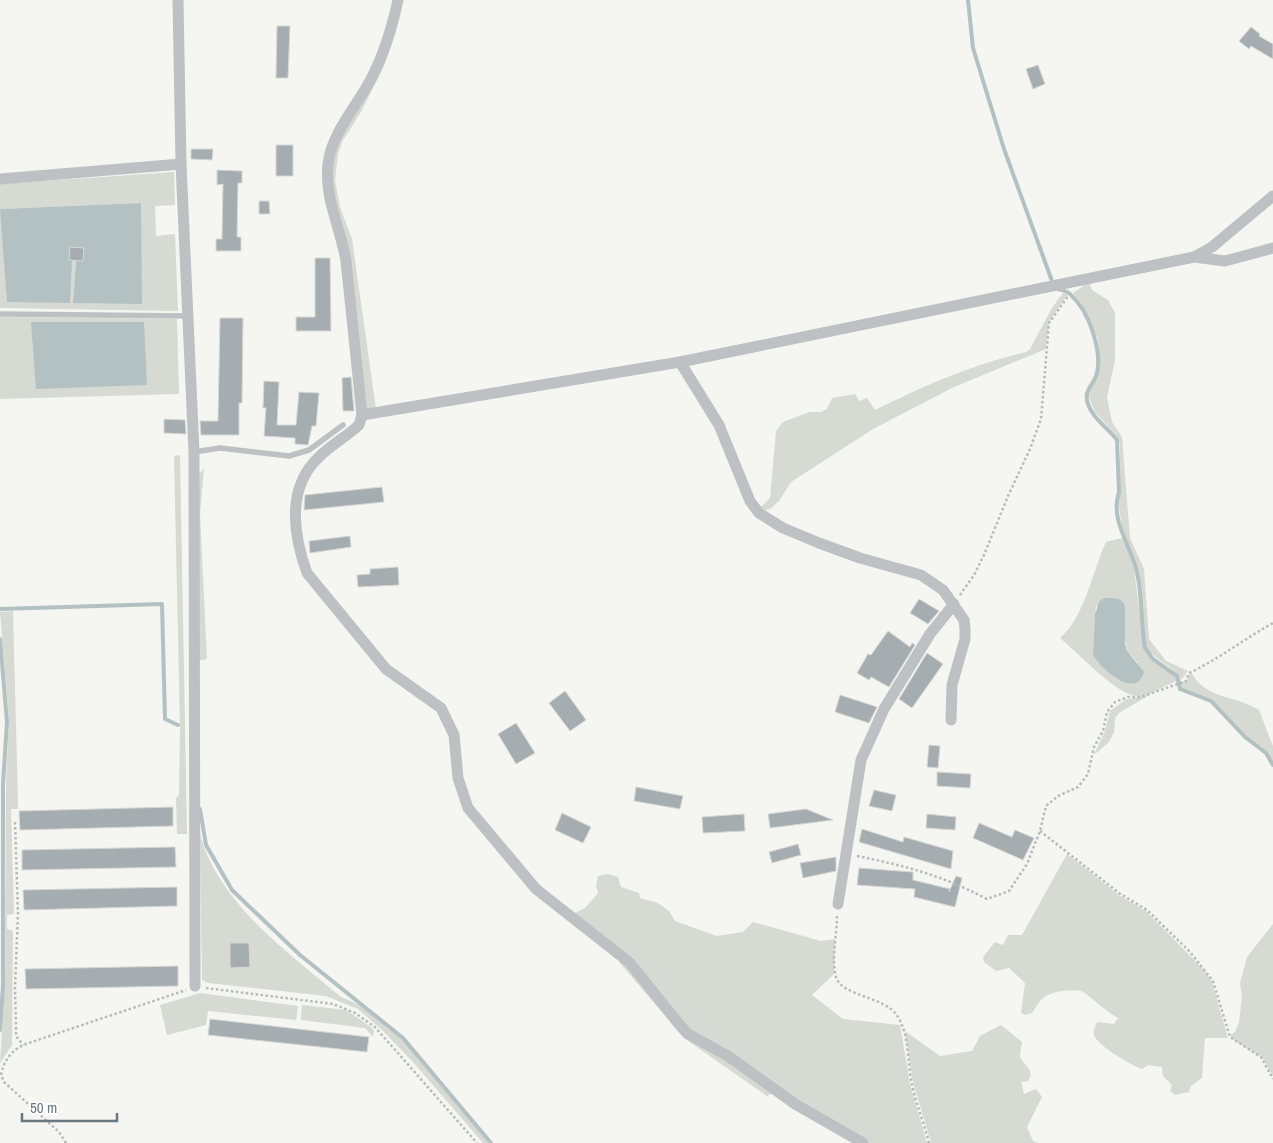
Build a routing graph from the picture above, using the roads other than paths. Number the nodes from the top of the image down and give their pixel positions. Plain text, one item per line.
1 (178, 0) edge
2 (398, 0) edge
3 (181, 164) junction
4 (0, 179) edge
5 (1273, 196) edge
6 (1273, 248) edge
7 (1194, 257) junction
8 (0, 314) edge
9 (188, 316) junction
10 (680, 362) junction
11 (362, 415) junction
12 (343, 425) dead end
13 (194, 452) junction
14 (954, 604) junction
15 (951, 720) dead end
16 (838, 904) road end
17 (195, 986) road end
18 (863, 1143) edge

1 - 3 street
2 - 11 street
3 - 4 street
3 - 9 street
5 - 7 street
6 - 7 street
7 - 10 street
8 - 9 lane
9 - 13 street
10 - 11 street
10 - 14 street
11 - 18 street
12 - 13 lane
13 - 17 street
14 - 15 street
14 - 16 street

